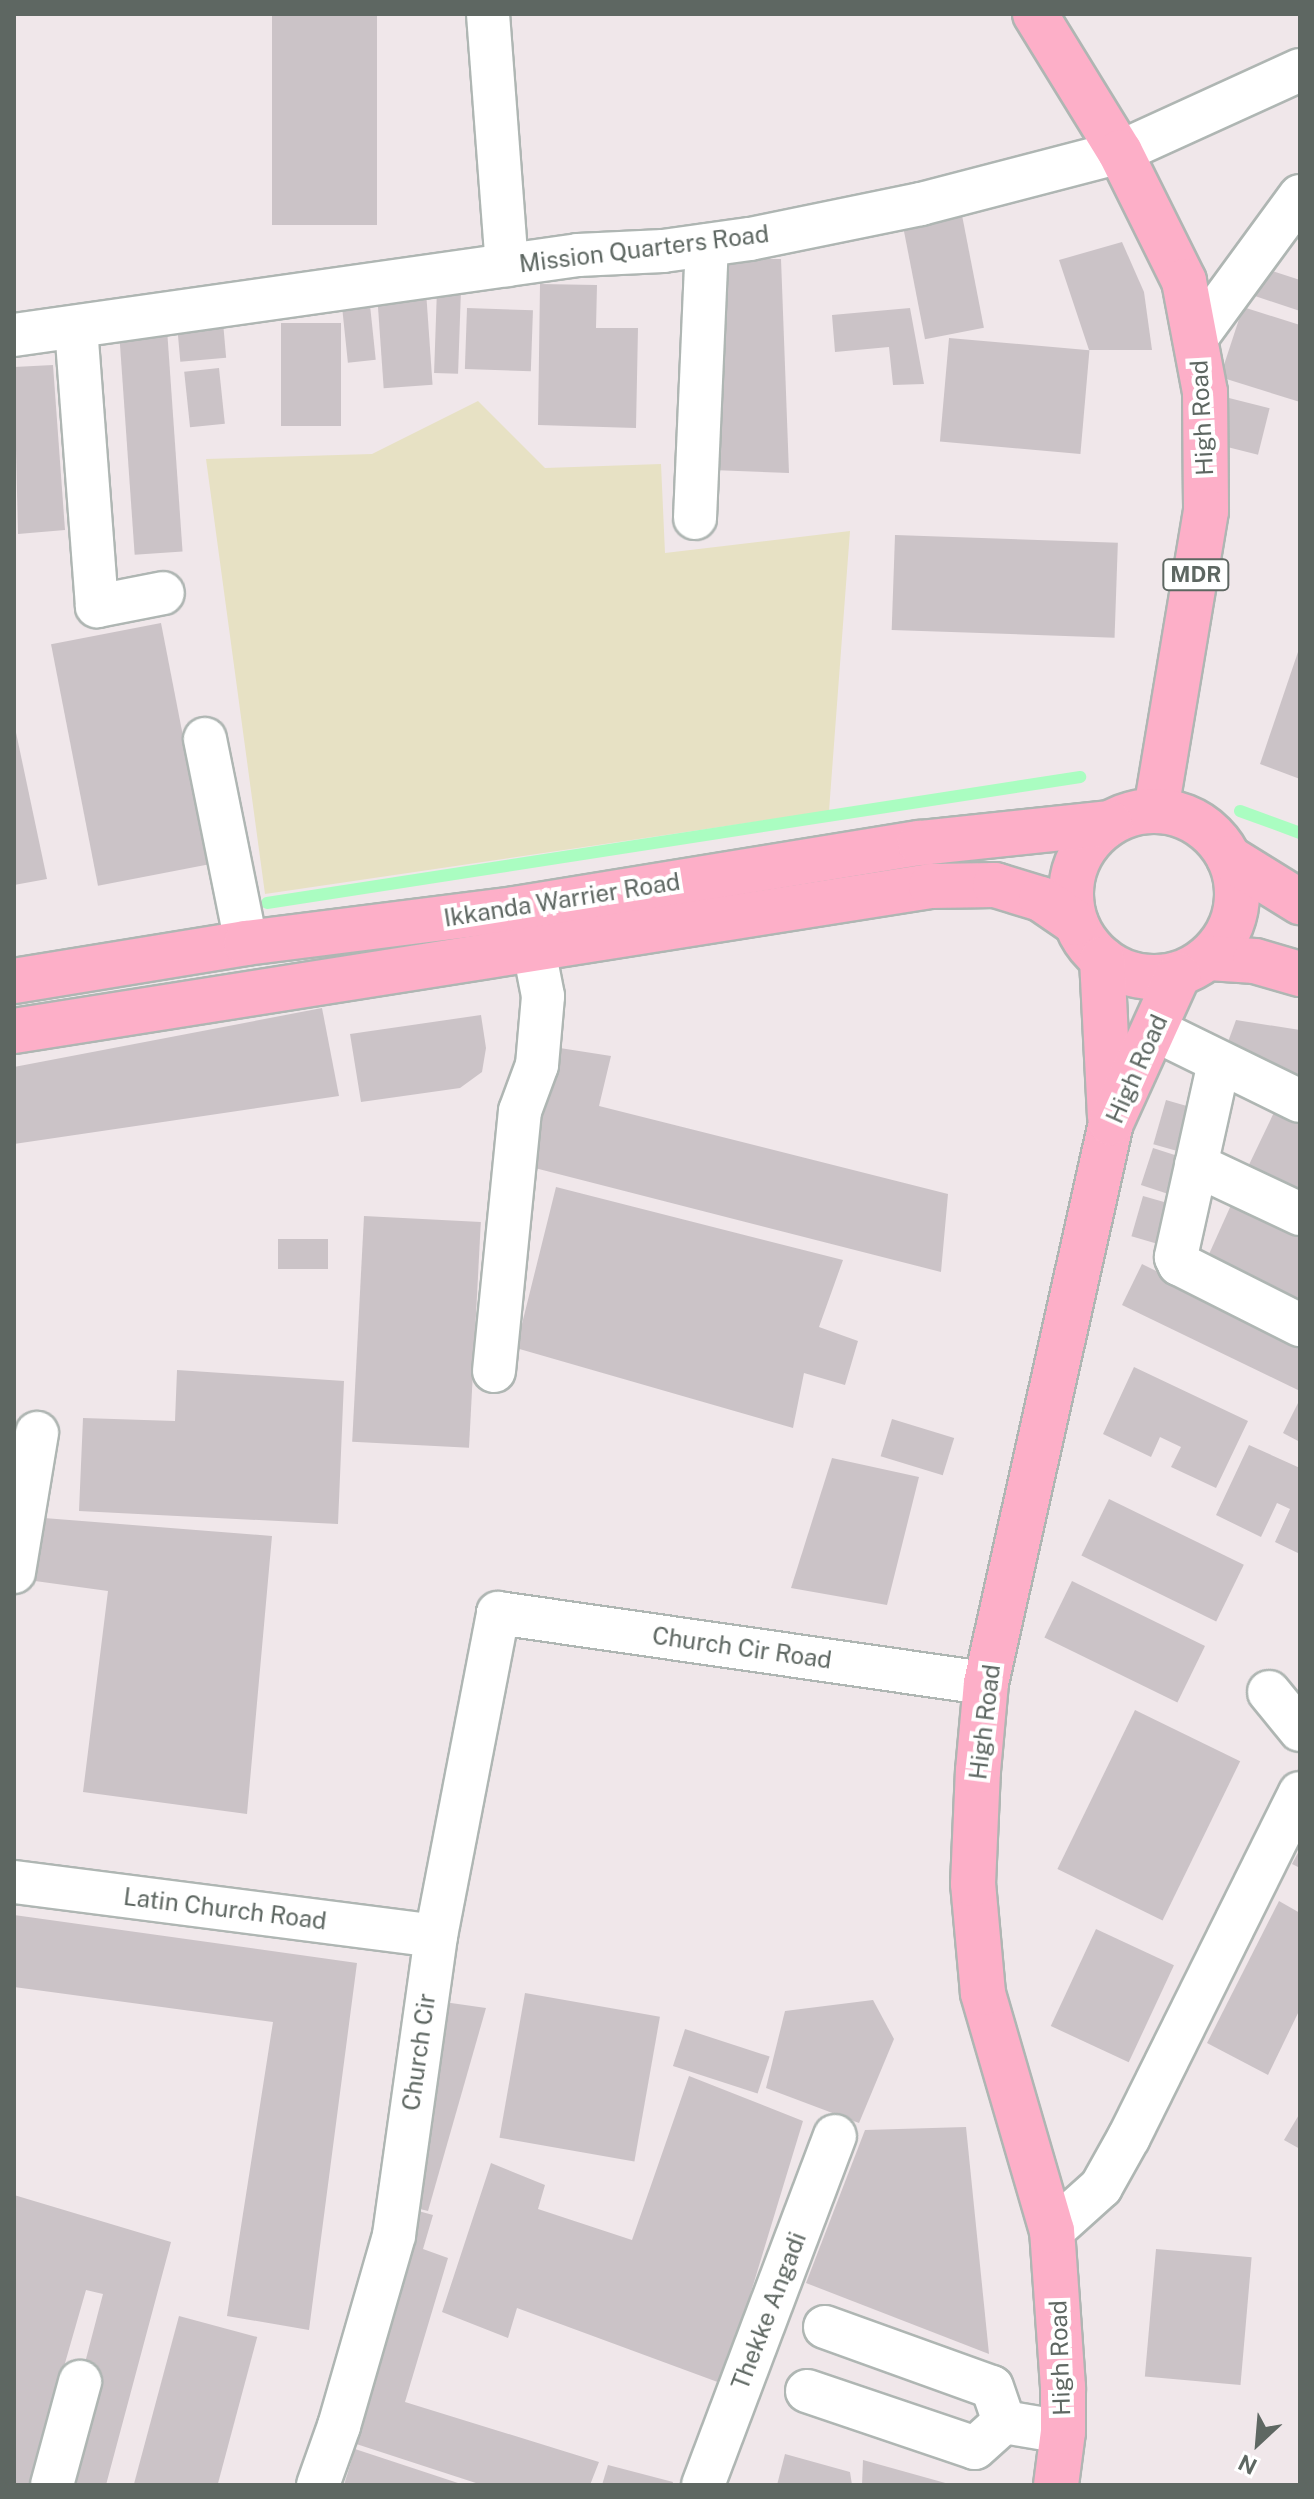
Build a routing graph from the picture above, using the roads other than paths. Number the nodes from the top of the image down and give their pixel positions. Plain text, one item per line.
1 (488, 14) edge
2 (1035, 14) edge
3 (1300, 70) edge
4 (1120, 152) junction
5 (1295, 211) edge
6 (707, 245) junction
7 (507, 265) junction
8 (76, 327) junction
9 (14, 335) edge
10 (1196, 338) junction
11 (695, 518) dead end
12 (163, 593) dead end
13 (205, 739) dead end
14 (1156, 811) junction
15 (1110, 823) junction
16 (1229, 858) junction
17 (1300, 902) edge
18 (1076, 923) junction
19 (246, 943) junction
20 (534, 950) junction
21 (1102, 959) junction
22 (1194, 966) junction
23 (1300, 974) edge
24 (14, 981) edge
25 (1155, 1030) junction
26 (14, 1031) edge
27 (1224, 1065) junction
28 (1300, 1101) edge
29 (1111, 1123) junction
30 (1196, 1165) junction
31 (1300, 1214) edge
32 (1300, 1325) edge
33 (494, 1371) dead end
34 (37, 1433) dead end
35 (14, 1572) edge
36 (498, 1613) joint
37 (986, 1683) junction
38 (1269, 1692) dead end
39 (1300, 1730) edge
40 (1300, 1793) edge
41 (14, 1882) edge
42 (436, 1936) junction
43 (835, 2136) dead end
44 (1052, 2231) junction
45 (825, 2327) dead end
46 (80, 2382) dead end
47 (807, 2391) dead end
48 (1004, 2422) junction
49 (1063, 2432) junction
50 (52, 2485) edge
51 (318, 2485) edge
52 (703, 2485) edge
53 (1056, 2485) edge

1 - 7 street
2 - 4 main road, High Road / MDR
3 - 4 street, Mission Quarters Road
4 - 6 street, Mission Quarters Road
4 - 10 main road, High Road / MDR
5 - 10 street
6 - 7 street, Mission Quarters Road
6 - 11 street
7 - 8 street, Mission Quarters Road
8 - 9 street, Mission Quarters Road
8 - 12 street
10 - 14 main road, High Road / MDR
13 - 19 street
14 - 15 main road
14 - 16 main road
15 - 18 main road
15 - 19 main road, Ikkanda Warrier Road
16 - 17 main road
16 - 22 main road
18 - 20 main road, Ikkanda Warrier Road
18 - 21 main road
19 - 24 main road, Ikkanda Warrier Road
20 - 26 main road, Ikkanda Warrier Road
20 - 33 street
21 - 22 main road
21 - 29 main road
22 - 23 main road
22 - 25 main road, High Road
25 - 27 street
25 - 29 main road, High Road
27 - 28 street
27 - 30 street
29 - 37 main road, High Road
30 - 31 street
30 - 32 street
34 - 35 street
36 - 37 street, Church Cir Road
36 - 42 street, Church Cir
37 - 44 main road, High Road
38 - 39 street
40 - 44 street
41 - 42 street, Latin Church Road
42 - 51 street, Church Cir
43 - 52 street, Thekke Angadi
44 - 49 main road, High Road
45 - 48 street
46 - 50 street
47 - 48 street
48 - 49 street
49 - 53 main road, High Road

